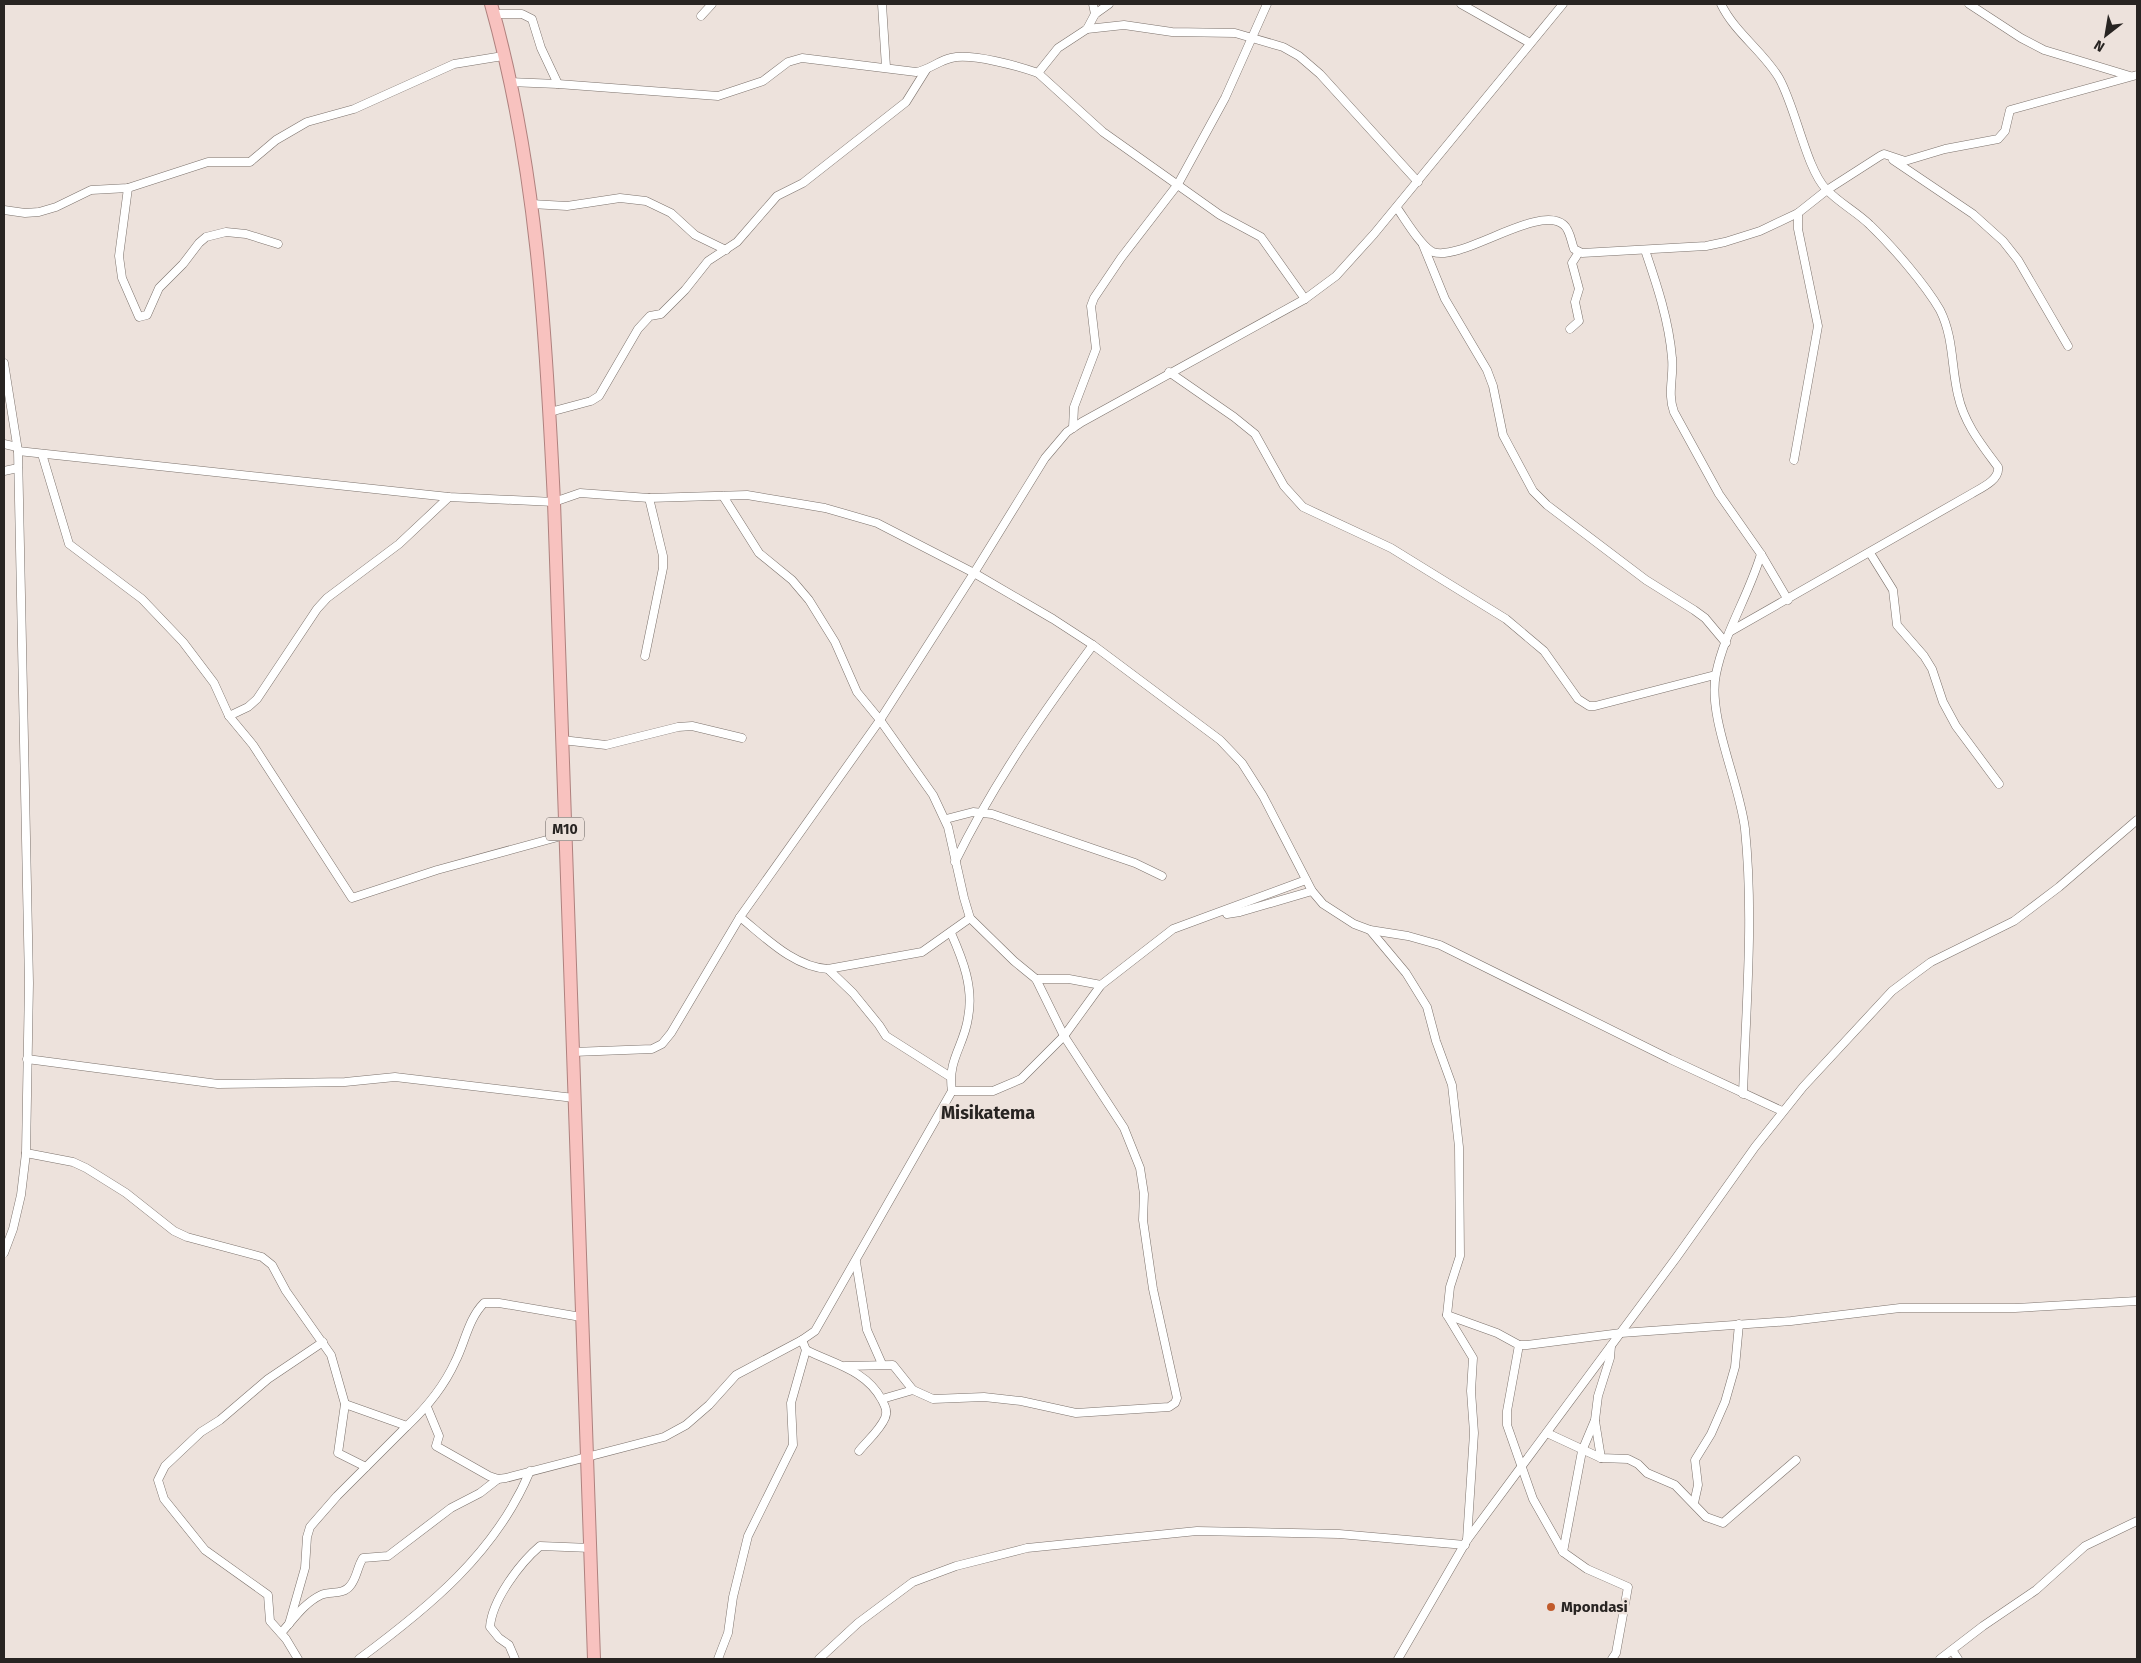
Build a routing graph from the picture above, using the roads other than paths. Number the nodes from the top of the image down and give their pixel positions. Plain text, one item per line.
1 (712, 4) edge
2 (882, 4) edge
3 (1094, 4) edge
4 (1109, 4) edge
5 (1267, 4) edge
6 (1461, 4) edge
7 (1563, 4) edge
8 (1721, 4) edge
9 (1969, 4) edge
10 (492, 9) edge
11 (1095, 14) junction
12 (701, 16) dead end
13 (1087, 29) junction
14 (1252, 37) junction
15 (1530, 43) junction
16 (504, 56) junction
17 (886, 67) junction
18 (926, 70) junction
19 (1038, 73) junction
20 (2136, 77) edge
21 (510, 82) junction
22 (558, 84) junction
23 (1884, 154) junction
24 (1418, 182) junction
25 (1178, 184) junction
26 (128, 188) junction
27 (1827, 190) junction
28 (531, 204) junction
29 (1397, 208) junction
30 (4, 210) edge
31 (1798, 213) junction
32 (278, 244) dead end
33 (1422, 244) junction
34 (726, 250) junction
35 (1645, 250) junction
36 (1579, 252) junction
37 (1305, 299) junction
38 (1570, 329) dead end
39 (2068, 346) dead end
40 (4, 363) edge
41 (1169, 372) junction
42 (550, 412) junction
43 (1072, 428) junction
44 (4, 444) edge
45 (17, 449) junction
46 (42, 454) junction
47 (1794, 460) dead end
48 (18, 468) junction
49 (4, 470) edge
50 (723, 496) junction
51 (449, 497) junction
52 (649, 498) junction
53 (554, 502) junction
54 (1870, 553) junction
55 (1761, 554) junction
56 (974, 573) junction
57 (1788, 600) junction
58 (1731, 631) junction
59 (1726, 643) junction
60 (1093, 645) junction
61 (645, 656) dead end
62 (1715, 675) junction
63 (229, 716) junction
64 (880, 720) junction
65 (742, 738) dead end
66 (562, 740) junction
67 (1998, 784) dead end
68 (981, 812) junction
69 (946, 819) junction
70 (2137, 820) edge
71 (565, 835) junction
72 (955, 862) junction
73 (1162, 876) dead end
74 (1306, 880) junction
75 (1312, 891) junction
76 (1218, 914) junction
77 (740, 917) junction
78 (970, 918) junction
79 (1370, 930) junction
80 (951, 933) junction
81 (828, 969) junction
82 (1036, 979) junction
83 (1101, 985) junction
84 (1064, 1036) junction
85 (573, 1052) junction
86 (27, 1059) junction
87 (949, 1076) junction
88 (952, 1091) junction
89 (1743, 1094) junction
90 (574, 1098) junction
91 (1782, 1111) junction
92 (26, 1153) junction
93 (4, 1253) edge
94 (856, 1262) junction
95 (2137, 1300) edge
96 (1447, 1314) junction
97 (581, 1317) junction
98 (1739, 1324) junction
99 (1621, 1333) junction
100 (802, 1340) junction
101 (323, 1342) junction
102 (1519, 1345) junction
103 (1612, 1345) junction
104 (806, 1350) junction
105 (882, 1364) junction
106 (844, 1366) junction
107 (913, 1390) junction
108 (882, 1399) junction
109 (345, 1404) junction
110 (427, 1407) junction
111 (1595, 1420) junction
112 (406, 1426) junction
113 (1547, 1433) junction
114 (859, 1451) dead end
115 (1582, 1451) junction
116 (587, 1456) junction
117 (1601, 1458) junction
118 (1796, 1460) dead end
119 (1523, 1465) junction
120 (366, 1467) junction
121 (530, 1471) junction
122 (498, 1479) junction
123 (1694, 1503) junction
124 (2137, 1521) edge
125 (1466, 1543) junction
126 (591, 1548) junction
127 (1563, 1552) junction
128 (289, 1624) junction
129 (281, 1633) junction
130 (1952, 1650) junction
131 (298, 1659) edge
132 (359, 1659) edge
133 (515, 1659) edge
134 (594, 1659) edge
135 (718, 1659) edge
136 (819, 1659) edge
137 (1398, 1659) edge
138 (1612, 1659) edge
139 (1940, 1659) edge
140 (1958, 1659) edge

1 - 12 street
2 - 17 street
3 - 11 street
4 - 11 street
5 - 14 street
6 - 15 street
7 - 15 street
8 - 27 street
9 - 20 street
10 - 16 highway, M10
10 - 22 street
11 - 13 street
13 - 14 street
13 - 19 street
14 - 24 street
14 - 25 street
15 - 24 street
16 - 21 highway, M10
16 - 26 street
17 - 18 street
17 - 22 street
18 - 19 street
18 - 34 street
19 - 25 street
20 - 23 street
21 - 22 street
21 - 28 highway, M10
23 - 27 street
23 - 39 street
24 - 29 street
25 - 37 street
25 - 43 street
26 - 30 street
26 - 32 street
27 - 31 street
27 - 54 street
28 - 34 street
28 - 42 highway, M10
29 - 33 street
29 - 37 street
31 - 35 street
31 - 47 street
33 - 36 street
33 - 59 street
34 - 42 street
35 - 36 street
35 - 55 street
36 - 38 street
37 - 41 street
40 - 45 street
41 - 43 street
41 - 62 street
42 - 53 highway, M10
43 - 56 street
44 - 45 street
45 - 46 street
45 - 48 street
46 - 51 street
46 - 63 street
48 - 49 street
48 - 86 street
50 - 52 street
50 - 56 street
50 - 64 street
51 - 53 street
51 - 63 street
52 - 53 street
52 - 61 street
53 - 66 highway, M10
54 - 57 street
54 - 67 street
55 - 57 street
55 - 58 street
56 - 60 street
56 - 64 street
57 - 58 street
58 - 59 street
59 - 62 street
60 - 68 street
60 - 74 street
62 - 89 street
63 - 71 street
64 - 69 street
64 - 77 street
65 - 66 street
66 - 71 highway, M10
68 - 69 street
68 - 72 street
68 - 73 street
69 - 72 street
70 - 91 street
71 - 85 highway, M10
72 - 78 street
74 - 75 street
74 - 76 street
75 - 76 street
75 - 79 street
76 - 83 street
77 - 81 street
77 - 85 street
78 - 80 street
78 - 82 street
79 - 89 street
79 - 96 street
80 - 81 street
80 - 87 street
81 - 87 street
82 - 83 street
82 - 84 street
83 - 84 street
84 - 88 street
84 - 107 street
85 - 90 highway, M10
86 - 90 street
86 - 92 street
87 - 88 street
88 - 94 street
89 - 91 street
90 - 97 highway, M10
91 - 99 street
92 - 93 street
92 - 101 street
94 - 100 street
94 - 105 street
95 - 98 street
96 - 102 street
96 - 125 street
97 - 110 street
97 - 116 highway, M10
98 - 99 street
98 - 123 street
99 - 102 street
99 - 103 street
100 - 104 street
100 - 116 street
101 - 109 street
101 - 129 street
102 - 119 street
103 - 111 street
103 - 113 street
104 - 106 street
104 - 135 street
105 - 106 street
105 - 107 street
106 - 108 street
107 - 108 street
108 - 114 street
109 - 112 street
109 - 120 street
110 - 112 street
110 - 122 street
111 - 115 street
111 - 117 street
112 - 120 street
113 - 115 street
113 - 119 street
115 - 117 street
115 - 127 street
116 - 121 street
116 - 126 highway, M10
117 - 123 street
118 - 123 street
119 - 125 street
119 - 127 street
120 - 128 street
121 - 122 street
121 - 132 street
122 - 128 street
124 - 130 street
125 - 136 street
125 - 137 street
126 - 133 street
126 - 134 highway, M10
127 - 138 street
128 - 129 street
129 - 131 street
130 - 139 street
130 - 140 street

